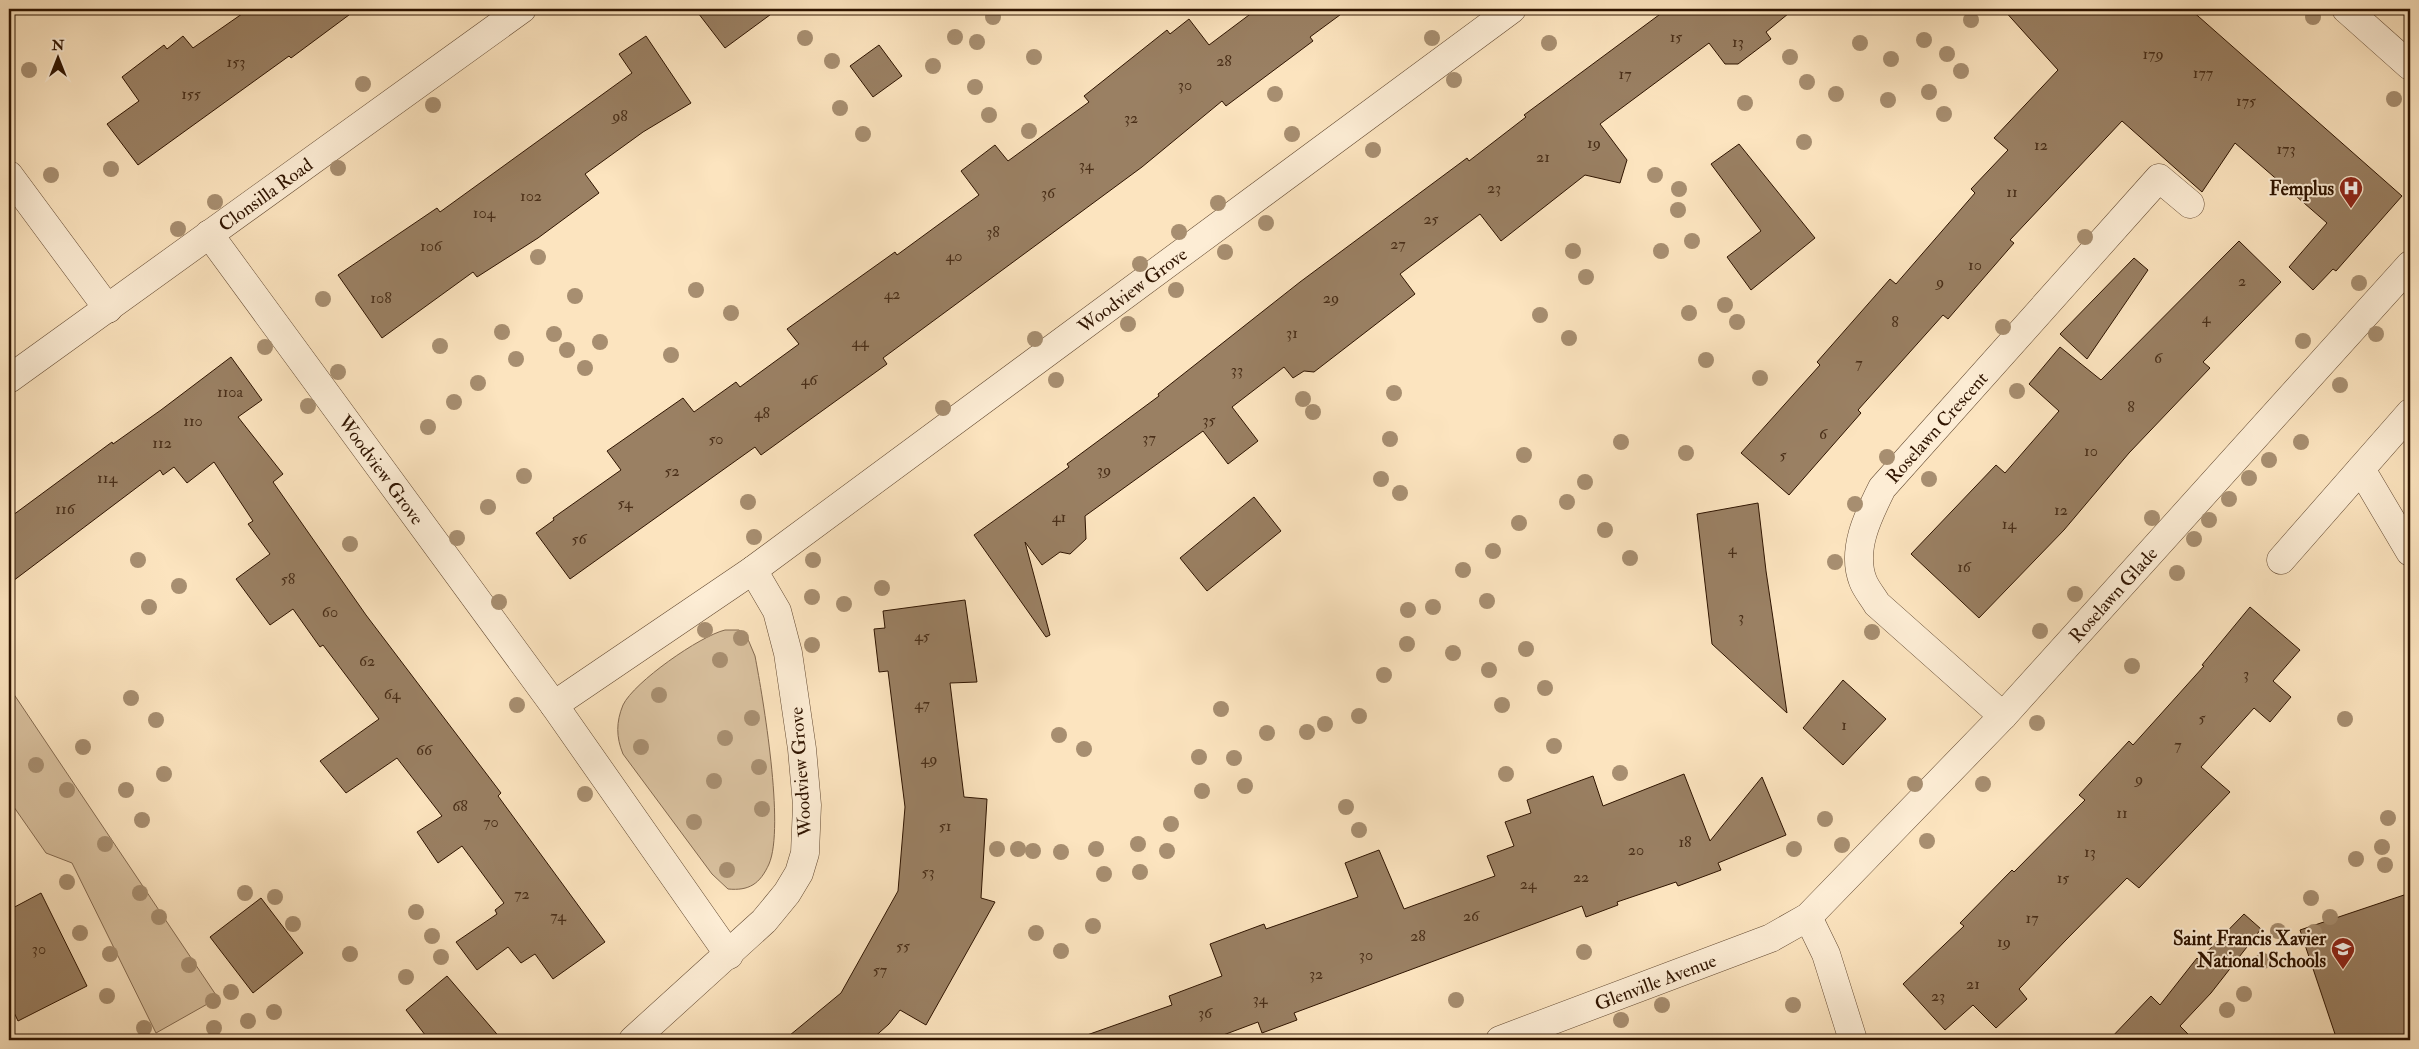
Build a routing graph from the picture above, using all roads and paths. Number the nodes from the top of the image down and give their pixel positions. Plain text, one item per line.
1 (522, 9) edge
2 (1512, 9) edge
3 (2346, 9) edge
4 (2410, 66) edge
5 (9, 175) edge
6 (2190, 204) dead end
7 (209, 234) junction
8 (2410, 266) edge
9 (108, 309) junction
10 (9, 379) edge
11 (2410, 413) edge
12 (2361, 469) junction
13 (2410, 552) edge
14 (2281, 560) dead end
15 (753, 570) junction
16 (554, 705) junction
17 (2003, 716) junction
18 (1808, 916) junction
19 (729, 955) junction
20 (1545, 1033) edge
21 (632, 1040) edge
22 (1500, 1040) edge
23 (1853, 1040) edge

1 - 7 street, Clonsilla Road
2 - 15 street, Woodview Grove
3 - 4 street
5 - 9 street
6 - 17 street, Roselawn Crescent
7 - 9 street, Clonsilla Road
7 - 16 street, Woodview Grove
8 - 17 street, Roselawn Glade
9 - 10 street, Clonsilla Road
11 - 12 street
12 - 13 street
12 - 14 street
15 - 16 street, Woodview Grove
15 - 19 street, Woodview Grove
16 - 19 street, Woodview Grove
17 - 18 street, Roselawn Glade
18 - 20 street, Glenville Avenue
18 - 23 street
19 - 21 street, Woodview Grove
20 - 22 street, Glenville Avenue

